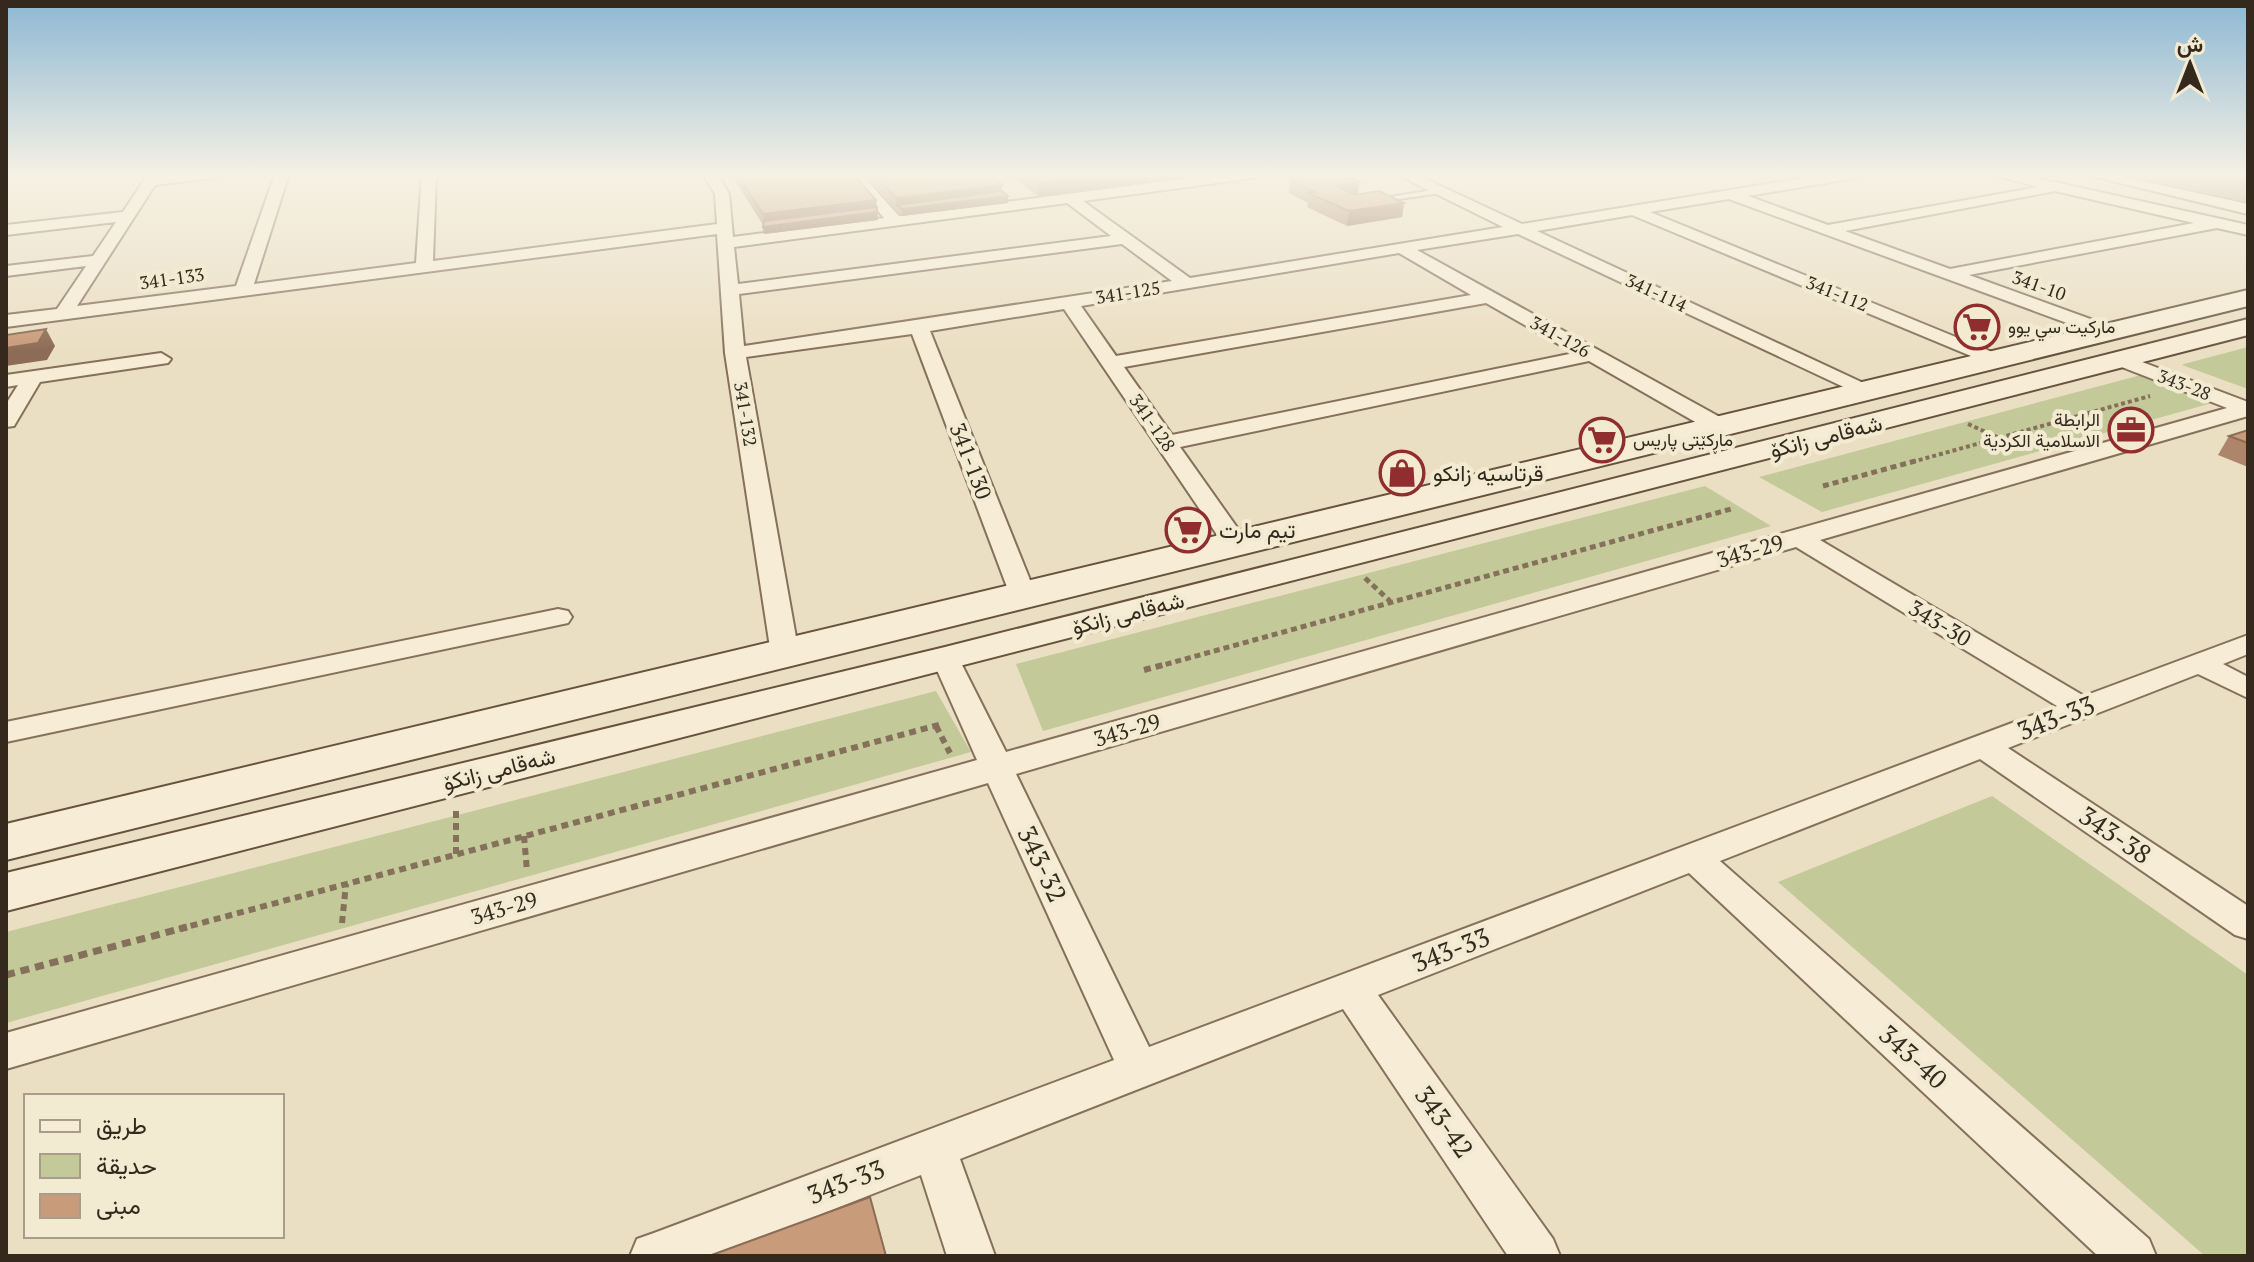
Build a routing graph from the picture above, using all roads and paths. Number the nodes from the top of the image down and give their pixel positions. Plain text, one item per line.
1 (116, 233) edge
2 (262, 233) edge
3 (426, 233) edge
4 (725, 233) edge
5 (763, 233) edge
6 (1117, 233) edge
7 (1496, 233) edge
8 (1528, 233) edge
9 (1687, 233) edge
10 (1836, 233) edge
11 (2165, 233) edge
12 (725, 236) junction
13 (1125, 239) junction
14 (1401, 248) junction
15 (98, 260) junction
16 (424, 266) junction
17 (6, 271) edge
18 (1948, 274) junction
19 (1186, 283) junction
20 (243, 290) junction
21 (729, 290) junction
22 (1488, 297) junction
23 (2248, 298) edge
24 (1069, 302) junction
25 (63, 314) junction
26 (6, 321) edge
27 (919, 327) junction
28 (2248, 327) edge
29 (2114, 346) junction
30 (735, 353) junction
31 (1592, 355) junction
32 (161, 359) dead end
33 (1995, 360) junction
34 (1111, 363) junction
35 (33, 377) junction
36 (6, 381) edge
37 (1865, 391) junction
38 (2162, 392) dead end
39 (2248, 409) edge
40 (1957, 419) dead end
41 (6, 421) edge
42 (1719, 426) junction
43 (2008, 436) junction
44 (2000, 439) junction
45 (1166, 443) junction
46 (1616, 451) junction
47 (2041, 451) dead end
48 (1662, 478) junction
49 (1823, 486) dead end
50 (1731, 509) dead end
51 (1798, 538) junction
52 (1235, 543) junction
53 (1359, 573) dead end
54 (1023, 595) junction
55 (1390, 602) junction
56 (558, 617) dead end
57 (2248, 644) edge
58 (785, 654) junction
59 (946, 659) junction
60 (2200, 663) junction
61 (1144, 670) dead end
62 (2248, 689) edge
63 (2082, 708) junction
64 (6, 732) edge
65 (1983, 746) junction
66 (952, 757) dead end
67 (996, 767) junction
68 (456, 806) dead end
69 (524, 836) junction
70 (6, 842) edge
71 (456, 854) junction
72 (1693, 857) junction
73 (528, 876) dead end
74 (346, 884) junction
75 (6, 892) edge
76 (2248, 925) edge
77 (341, 929) dead end
78 (6, 975) edge
79 (1351, 989) junction
80 (6, 1051) edge
81 (1139, 1070) junction
82 (934, 1149) junction
83 (654, 1256) edge
84 (971, 1256) edge
85 (1536, 1256) edge
86 (2132, 1256) edge

1 - 15 street
2 - 20 street
3 - 16 street
4 - 12 street, 341-132
5 - 12 street, 341-133
6 - 13 street
7 - 14 street, 341-125
8 - 37 street, 341-114
9 - 33 street, 341-112
10 - 18 street, 341-10
11 - 18 street
12 - 16 street, 341-133
12 - 21 street, 341-132
13 - 19 street
13 - 21 street
14 - 19 street, 341-125
14 - 22 street, 341-126
15 - 17 street
15 - 25 street
16 - 20 street, 341-133
18 - 29 street, 341-10
19 - 24 street, 341-125
20 - 25 street, 341-133
21 - 30 street, 341-132
22 - 31 street, 341-126
22 - 34 street
23 - 29 main road, شەقامی زانکۆ
24 - 27 street, 341-125
24 - 34 street, 341-128
25 - 26 street, 341-133
27 - 30 street, 341-125
27 - 54 street, 341-130
28 - 29 main road, شەقامی زانکۆ
29 - 33 main road, شەقامی زانکۆ
29 - 39 street, 343-28
29 - 48 main road, شەقامی زانکۆ
30 - 58 street, 341-132
31 - 42 street, 341-126
31 - 45 street
32 - 35 street
33 - 37 main road, شەقامی زانکۆ
34 - 45 street, 341-128
35 - 36 street
35 - 41 street
37 - 42 main road, شەقامی زانکۆ
38 - 43 path
39 - 51 street, 343-29
40 - 44 path
42 - 46 main road, شەقامی زانکۆ
43 - 44 path
43 - 47 path
44 - 49 path
45 - 52 street, 341-128
46 - 48 main road
46 - 52 main road, شەقامی زانکۆ
48 - 59 main road, شەقامی زانکۆ
50 - 55 path
51 - 63 street, 343-30
51 - 67 street, 343-29
52 - 54 main road, شەقامی زانکۆ
53 - 55 path
54 - 58 main road, شەقامی زانکۆ
55 - 61 path
56 - 64 street
57 - 60 street, 343-33
58 - 70 main road, شەقامی زانکۆ
59 - 67 street, 343-32
59 - 75 main road, شەقامی زانکۆ
60 - 62 street
60 - 63 street, 343-33
63 - 65 street, 343-33
65 - 72 street, 343-33
65 - 76 street, 343-38
66 - 69 path
67 - 80 street, 343-29
67 - 81 street, 343-32
68 - 71 path
69 - 71 path
69 - 73 path
71 - 74 path
72 - 79 street, 343-33
72 - 86 street, 343-40
74 - 77 path
74 - 78 path
79 - 81 street, 343-33
79 - 85 street, 343-42
81 - 82 street, 343-33
82 - 83 street, 343-33
82 - 84 street

